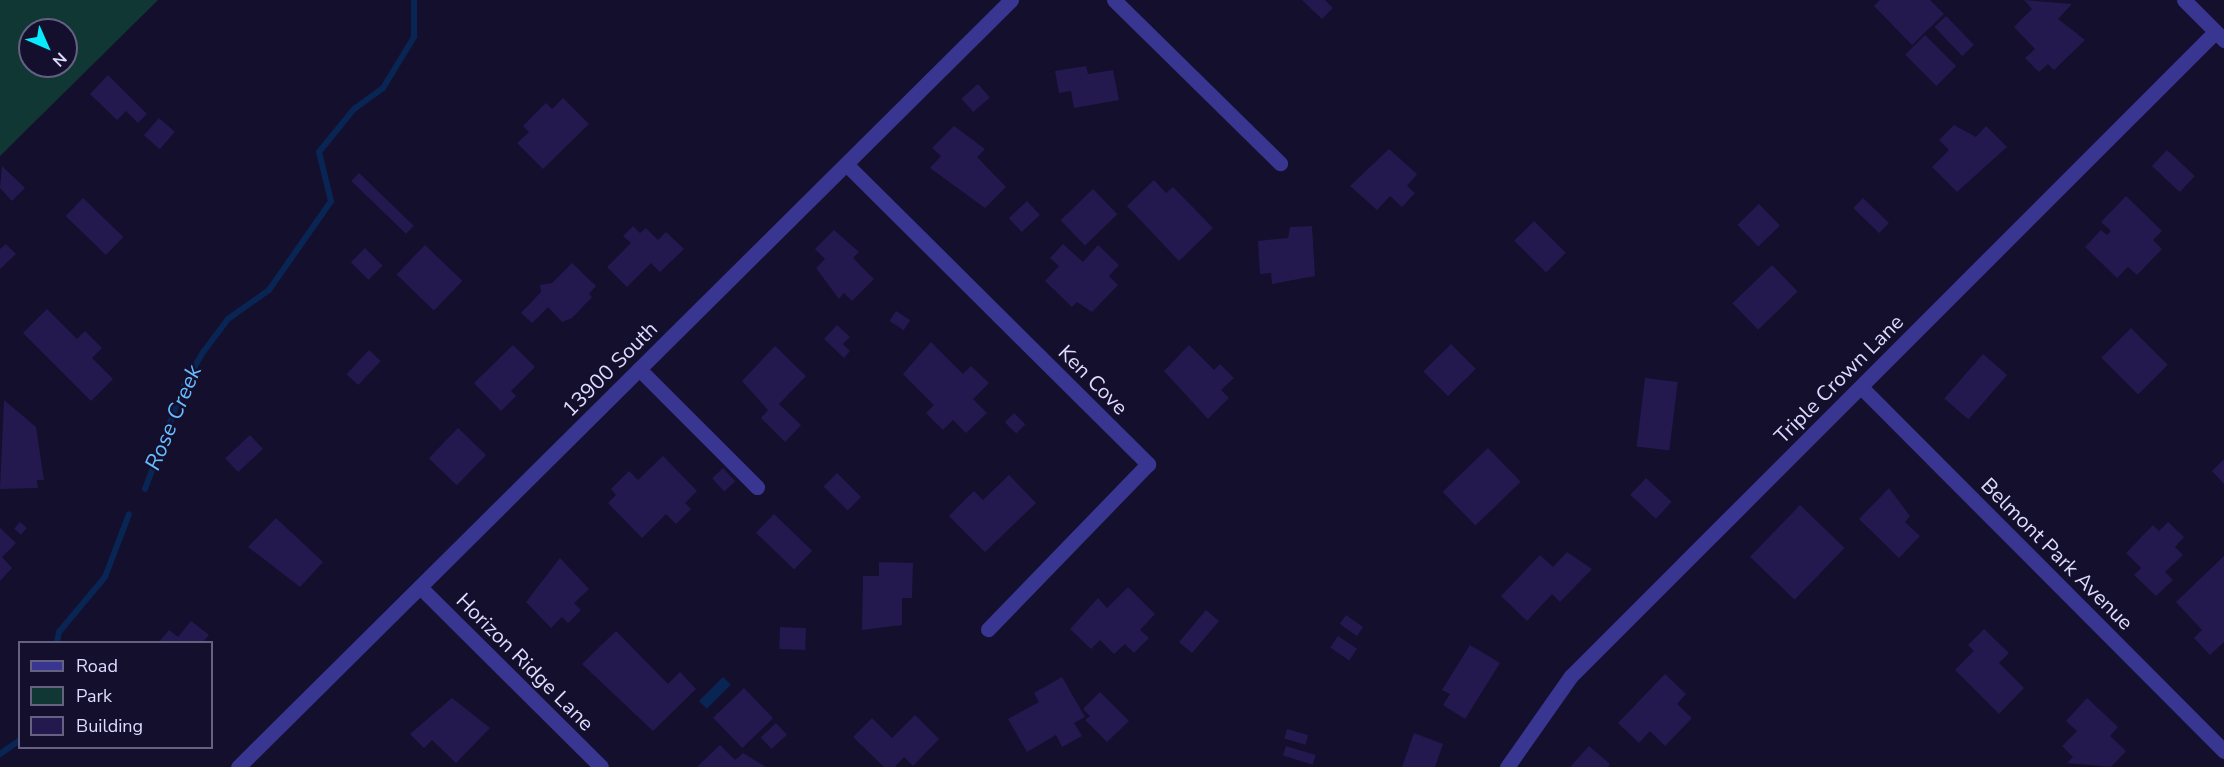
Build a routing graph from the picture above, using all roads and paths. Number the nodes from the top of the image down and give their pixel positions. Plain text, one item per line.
1 (1011, 0) edge
2 (1114, 0) edge
3 (2184, 0) edge
4 (2220, 36) edge
5 (1280, 163) dead end
6 (846, 164) junction
7 (639, 369) junction
8 (1861, 387) junction
9 (757, 487) dead end
10 (420, 587) junction
11 (988, 629) dead end
12 (2224, 751) edge
13 (238, 767) edge
14 (601, 767) edge
15 (1507, 767) edge

1 - 6 street, 13900 South
2 - 5 street
3 - 4 street
4 - 8 street, Triple Crown Lane
6 - 7 street, 13900 South
6 - 11 street, Ken Cove
7 - 9 street
7 - 10 street, 13900 South
8 - 12 street, Belmont Park Avenue
8 - 15 street, Triple Crown Lane
10 - 13 street, 13900 South
10 - 14 street, Horizon Ridge Lane

